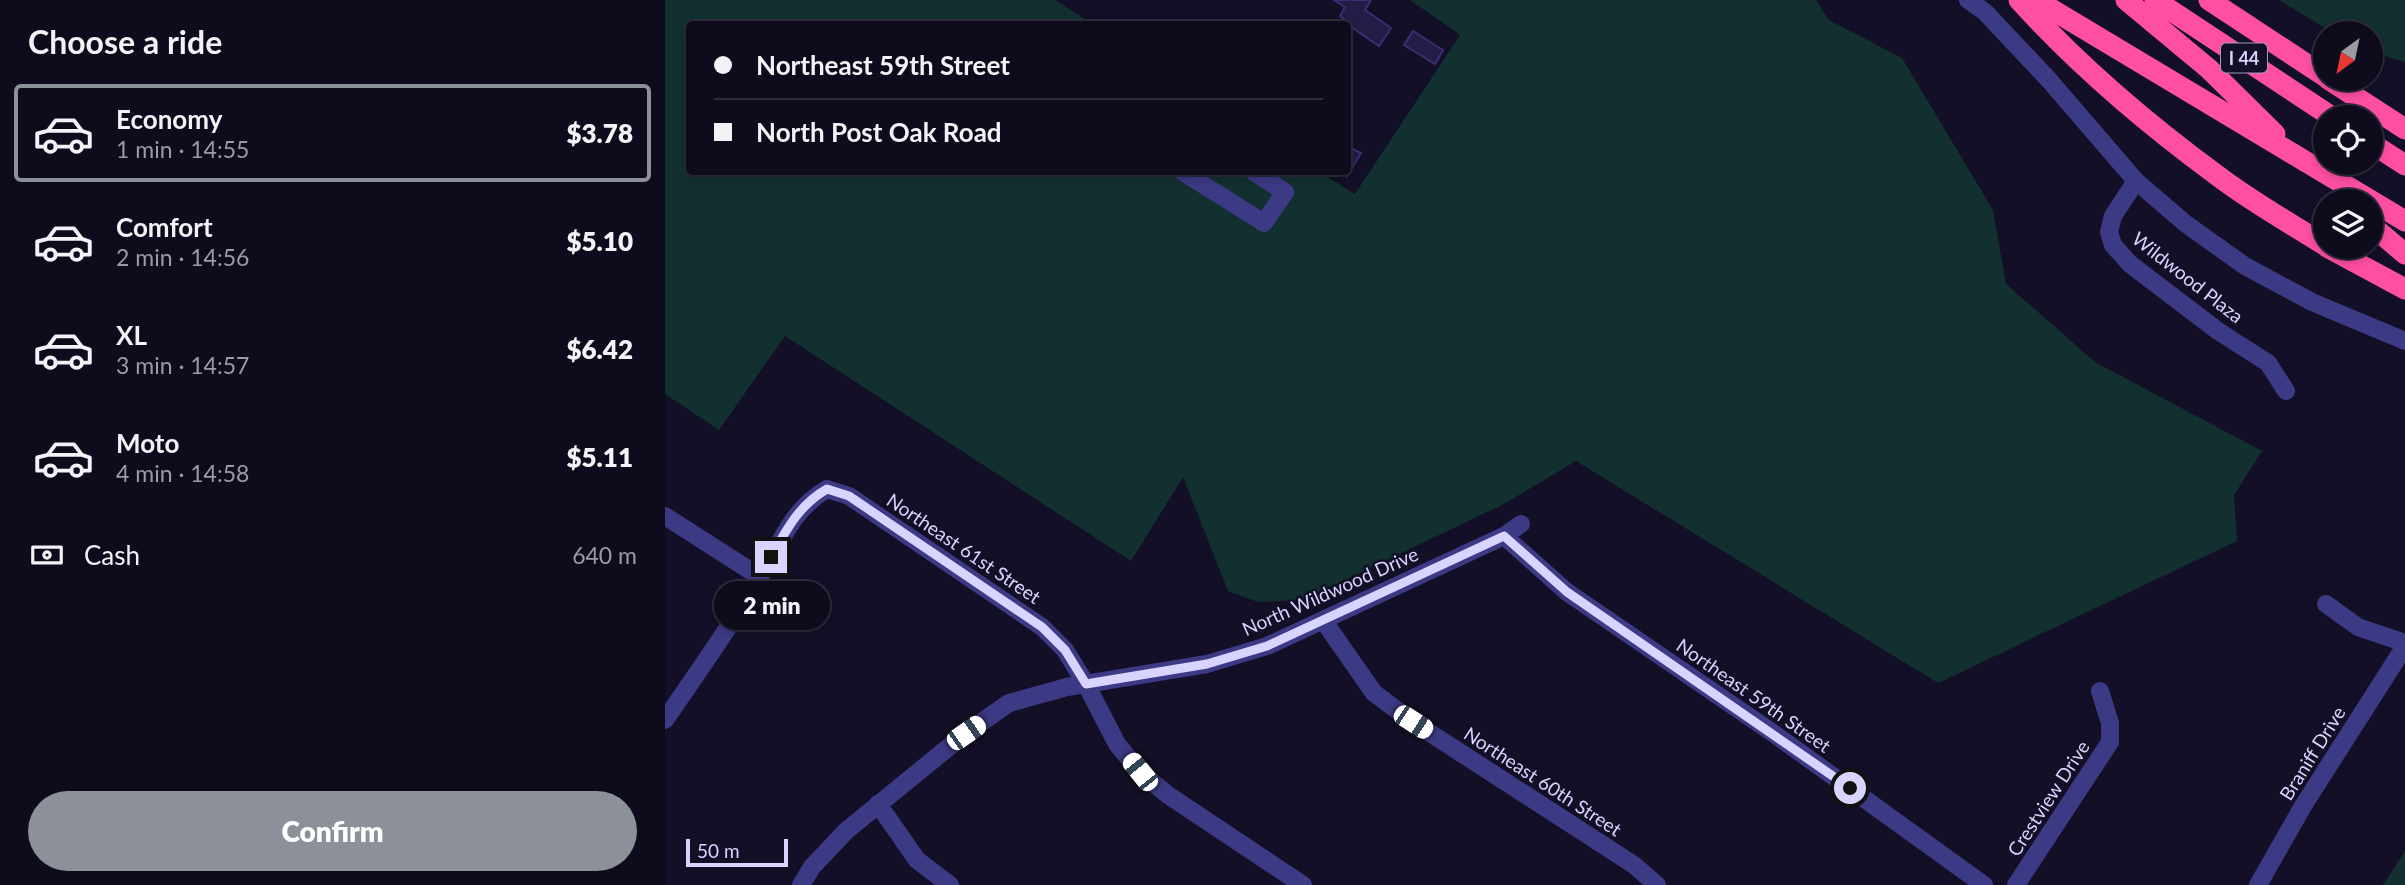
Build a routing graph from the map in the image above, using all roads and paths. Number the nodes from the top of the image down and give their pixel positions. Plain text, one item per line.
1 (1968, 0) edge
2 (2018, 0) edge
3 (2036, 0) edge
4 (2126, 0) edge
5 (2155, 0) edge
6 (2209, 0) edge
7 (2225, 0) edge
8 (2261, 35) junction
9 (2313, 69) edge
10 (2347, 91) edge
11 (2314, 105) edge
12 (2405, 129) edge
13 (2383, 151) edge
14 (2405, 165) edge
15 (1189, 175) edge
16 (1262, 175) edge
17 (2136, 181) junction
18 (2333, 189) edge
19 (2405, 221) edge
20 (2383, 235) edge
21 (2313, 238) edge
22 (2405, 254) edge
23 (2350, 259) edge
24 (2405, 289) edge
25 (2405, 341) edge
26 (2286, 391) dead end
27 (665, 516) edge
28 (1521, 524) dead end
29 (1504, 536) junction
30 (760, 577) junction
31 (2326, 604) dead end
32 (1323, 620) junction
33 (2405, 644) edge
34 (1086, 684) junction
35 (2100, 691) dead end
36 (665, 720) edge
37 (878, 804) junction
38 (801, 885) edge
39 (950, 885) edge
40 (1303, 885) edge
41 (1657, 885) edge
42 (1984, 885) edge
43 (2017, 885) edge
44 (2257, 885) edge

1 - 17 street
2 - 21 highway
3 - 19 highway
4 - 18 highway
5 - 11 highway, I 44
6 - 8 highway, I 44
7 - 8 highway
8 - 9 highway, I 44
10 - 12 highway, I 44
13 - 14 highway
15 - 16 street
17 - 25 street
17 - 26 street, Wildwood Plaza
20 - 22 highway
23 - 24 highway
27 - 30 street
28 - 29 street, North Wildwood Drive
29 - 32 street, North Wildwood Drive
29 - 42 street, Northeast 59th Street
30 - 34 street, Northeast 61st Street
30 - 36 street
31 - 33 street
32 - 34 street, North Wildwood Drive
32 - 41 street, Northeast 60th Street
33 - 44 street, Braniff Drive
34 - 37 street, North Wildwood Drive
34 - 40 street, Northeast 61st Street
35 - 43 street, Crestview Drive
37 - 38 street, North Wildwood Drive
37 - 39 street

